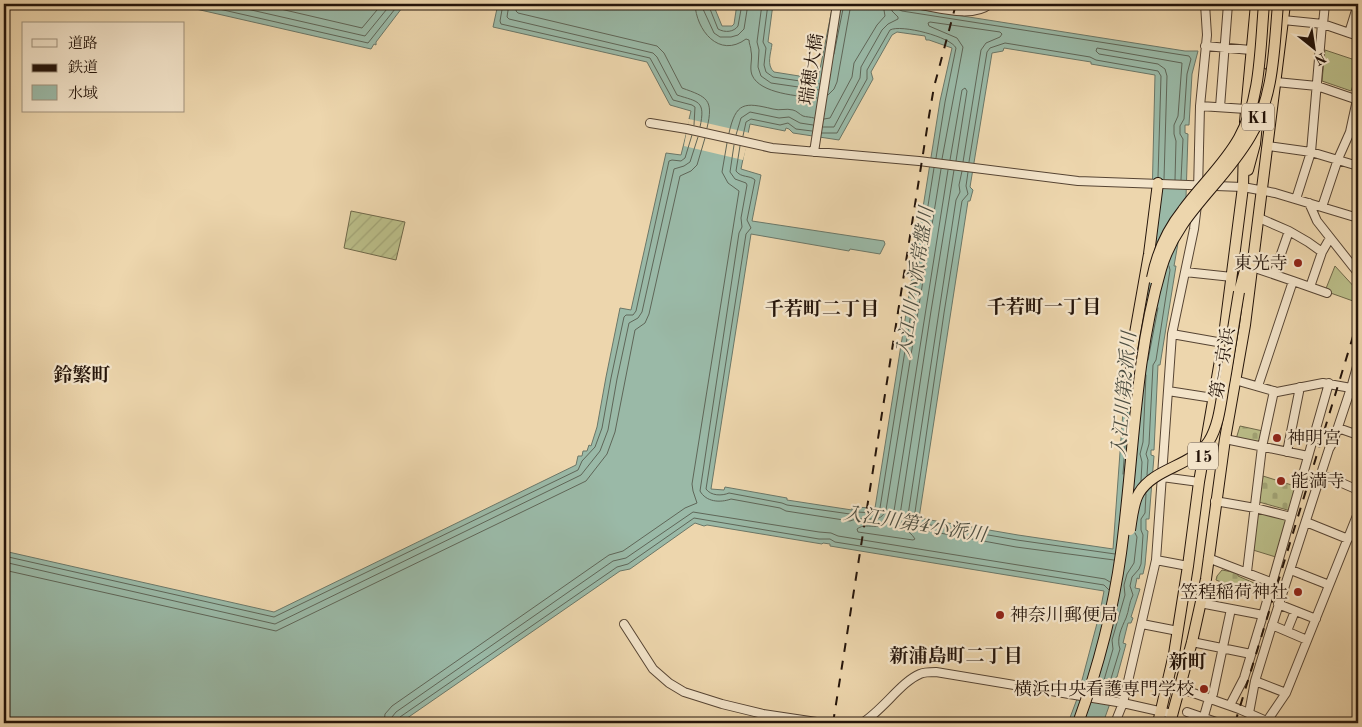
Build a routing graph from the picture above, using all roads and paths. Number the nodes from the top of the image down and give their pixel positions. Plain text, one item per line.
1 (836, 4) edge
2 (914, 4) edge
3 (990, 4) edge
4 (1205, 4) edge
5 (1228, 4) edge
6 (1256, 4) edge
7 (1264, 4) edge
8 (1269, 4) edge
9 (1274, 4) edge
10 (1278, 4) edge
11 (1285, 4) edge
12 (1324, 4) edge
13 (1358, 4) edge
14 (928, 5) edge
15 (1283, 20) junction
16 (1322, 24) junction
17 (1349, 33) junction
18 (1358, 36) edge
19 (1267, 45) junction
20 (1205, 46) junction
21 (1226, 48) junction
22 (1251, 50) junction
23 (1276, 82) junction
24 (1317, 86) junction
25 (1358, 98) edge
26 (1200, 106) junction
27 (1220, 107) junction
28 (1246, 109) junction
29 (650, 123) dead end
30 (1268, 146) junction
31 (814, 152) junction
32 (1311, 152) junction
33 (1338, 159) junction
34 (1358, 166) edge
35 (1158, 184) junction
36 (1198, 185) junction
37 (1243, 188) junction
38 (1263, 191) junction
39 (1296, 199) junction
40 (1309, 203) junction
41 (1322, 207) junction
42 (1358, 218) edge
43 (1258, 224) junction
44 (1289, 231) junction
45 (1330, 238) junction
46 (1322, 252) junction
47 (1252, 267) junction
48 (1185, 272) junction
49 (1274, 274) junction
50 (1358, 274) edge
51 (1232, 277) junction
52 (1293, 281) junction
53 (1310, 287) junction
54 (1327, 293) dead end
55 (1172, 334) junction
56 (1223, 343) junction
57 (1358, 363) edge
58 (1235, 380) junction
59 (1329, 383) junction
60 (1258, 386) junction
61 (1300, 387) junction
62 (1354, 389) edge
63 (1168, 391) junction
64 (1274, 391) junction
65 (1130, 398) junction
66 (1213, 398) junction
67 (1338, 428) junction
68 (1358, 435) edge
69 (1225, 439) junction
70 (1262, 447) junction
71 (1288, 452) junction
72 (1308, 456) junction
73 (1321, 474) junction
74 (1162, 477) junction
75 (1198, 485) junction
76 (1217, 490) junction
77 (1358, 490) edge
78 (1215, 501) junction
79 (1255, 508) junction
80 (1358, 513) edge
81 (1291, 517) junction
82 (1306, 522) junction
83 (1348, 539) junction
84 (1208, 558) junction
85 (1156, 560) junction
86 (1188, 566) junction
87 (1291, 570) junction
88 (1247, 572) junction
89 (1273, 583) junction
90 (1329, 585) junction
91 (1200, 603) junction
92 (1278, 604) junction
93 (1231, 608) junction
94 (1295, 611) junction
95 (1263, 615) junction
96 (1316, 619) junction
97 (624, 624) dead end
98 (1142, 624) junction
99 (1272, 625) junction
100 (1178, 631) junction
101 (1287, 631) junction
102 (1307, 640) junction
103 (1192, 642) junction
104 (1222, 648) junction
105 (1251, 654) junction
106 (1098, 662) junction
107 (1169, 679) junction
108 (1255, 681) junction
109 (1179, 688) junction
110 (1286, 693) junction
111 (1210, 698) junction
112 (1123, 703) junction
113 (1230, 705) junction
114 (1161, 711) junction
115 (1187, 712) dead end
116 (1249, 712) junction
117 (1171, 719) edge
118 (1203, 720) edge
119 (1269, 722) edge
120 (823, 723) edge
121 (862, 723) edge
122 (1071, 723) edge
123 (1078, 723) edge
124 (1115, 723) edge
125 (1158, 723) edge
126 (1219, 723) edge

1 - 31 street, 瑞穂大橋
2 - 14 street
3 - 14 street
4 - 20 street
5 - 21 street
6 - 22 highway, 第一京浜 / 15
7 - 65 highway, K1, bridge
8 - 19 highway, K1
9 - 19 highway, K1
10 - 106 highway, K1, bridge
11 - 15 highway, 第一京浜 / 15
12 - 16 street
13 - 17 street
15 - 16 street
15 - 23 highway, 第一京浜 / 15
16 - 17 street
16 - 24 street
17 - 18 street
19 - 23 highway, K1
19 - 37 highway, K1
20 - 21 street
20 - 26 street
21 - 22 street
21 - 27 street
22 - 28 highway, 第一京浜 / 15
23 - 24 street
23 - 30 highway, 第一京浜 / 15
24 - 25 street
24 - 32 street
25 - 33 street
26 - 27 street
26 - 36 street
27 - 28 street
28 - 37 highway, 第一京浜 / 15
29 - 31 street
30 - 32 street
30 - 38 highway, 第一京浜 / 15
31 - 35 street
32 - 33 street
32 - 39 street
33 - 34 street
33 - 41 street
35 - 36 street
35 - 65 highway
36 - 37 street
36 - 48 street
37 - 38 street
37 - 51 highway, 第一京浜 / 15
38 - 39 street
38 - 43 highway, 第一京浜 / 15
39 - 40 street
40 - 41 street
40 - 45 street
41 - 42 street
43 - 44 street
43 - 47 highway, 第一京浜 / 15
43 - 106 highway, bridge
44 - 46 street
44 - 49 street
45 - 46 street
45 - 50 street
46 - 53 street
47 - 49 street
47 - 58 highway, 第一京浜 / 15
48 - 51 street
48 - 55 street
49 - 52 street
51 - 56 highway, 第一京浜 / 15
52 - 53 street
52 - 60 street
53 - 54 street
55 - 56 street
55 - 63 street
56 - 66 highway, 第一京浜 / 15
57 - 62 street
58 - 60 street
58 - 69 highway, 第一京浜 / 15
59 - 61 street
59 - 62 street
59 - 72 street
60 - 64 street
61 - 64 street
61 - 71 street
62 - 67 street
63 - 66 street
63 - 74 street
64 - 70 street
65 - 122 highway, K1
66 - 75 highway, 第一京浜 / 15
67 - 68 street
67 - 73 street
69 - 70 street
69 - 76 highway, 第一京浜 / 15
70 - 71 street
70 - 79 street
71 - 72 street
72 - 81 street
73 - 77 street
73 - 82 street
74 - 75 street
74 - 85 street
75 - 76 highway, 15
75 - 86 highway, 第一京浜 / 15
76 - 78 highway, 第一京浜 / 15
78 - 79 street
78 - 84 highway, 第一京浜 / 15
79 - 81 street
79 - 88 street
80 - 83 street
81 - 89 street
82 - 83 street
82 - 87 street
83 - 90 street
84 - 88 street
84 - 91 highway, 第一京浜 / 15
85 - 86 street
85 - 98 street
86 - 100 highway, 第一京浜 / 15
87 - 90 street
87 - 92 street
88 - 89 street
89 - 95 street
90 - 96 street
91 - 93 street
91 - 103 highway, 第一京浜 / 15
92 - 94 street
92 - 99 street
93 - 95 street
93 - 104 street
94 - 96 street
94 - 101 street
95 - 105 street
96 - 102 street
97 - 120 street
98 - 100 street
98 - 112 street
99 - 101 street
99 - 108 street
100 - 107 highway, 第一京浜 / 15
101 - 102 street
102 - 110 street
103 - 104 street
103 - 109 highway, 第一京浜 / 15
104 - 105 street
104 - 111 street
105 - 113 street
106 - 123 highway, K1, bridge
107 - 109 street
107 - 114 highway, 第一京浜 / 15
108 - 110 street
108 - 116 street
109 - 111 street
109 - 117 highway, 第一京浜 / 15
110 - 119 street
111 - 113 street
111 - 118 street
112 - 114 street
112 - 121 street
112 - 124 street
113 - 116 street
114 - 117 street
114 - 125 highway, 第一京浜 / 15
115 - 118 street
116 - 119 street
118 - 126 street

